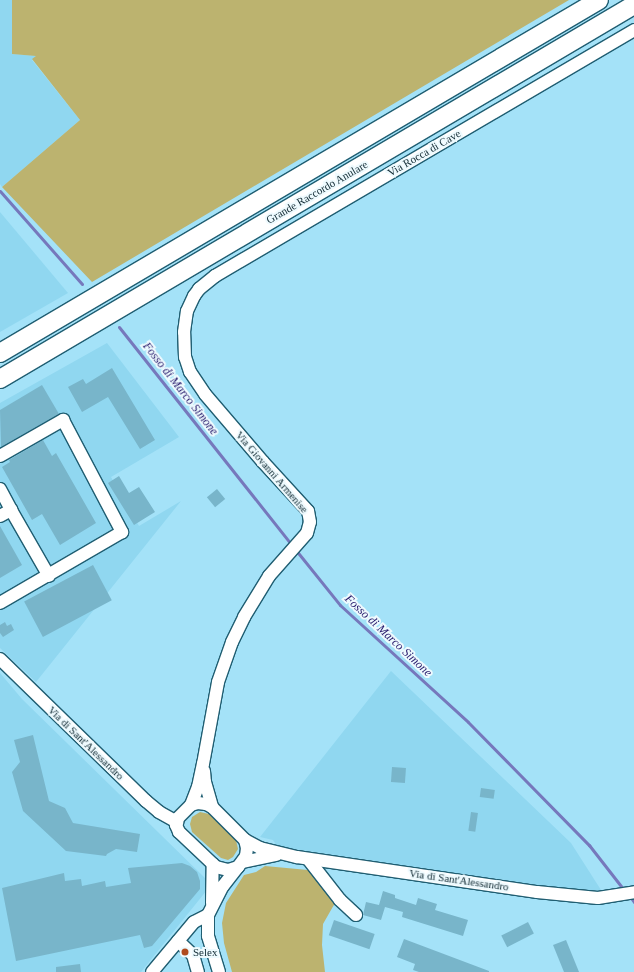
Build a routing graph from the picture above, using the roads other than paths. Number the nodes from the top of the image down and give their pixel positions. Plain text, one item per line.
1 (599, 0) edge
2 (634, 5) edge
3 (634, 30) edge
4 (215, 276) joint
5 (0, 353) edge
6 (0, 379) edge
7 (0, 456) edge
8 (0, 490) edge
9 (11, 510) junction
10 (0, 516) edge
11 (50, 576) junction
12 (0, 603) edge
13 (0, 660) edge
14 (203, 764) junction
15 (191, 805) junction
16 (212, 807) junction
17 (177, 822) junction
18 (245, 840) junction
19 (283, 855) junction
20 (308, 859) junction
21 (213, 864) junction
22 (240, 865) junction
23 (634, 892) edge
24 (210, 910) junction
25 (356, 915) dead end
26 (178, 941) junction
27 (152, 972) edge
28 (198, 972) edge
29 (219, 972) edge

1 - 5 highway, Grande Raccordo Anulare
2 - 6 highway, Grande Raccordo Anulare
3 - 4 street, Via Rocca di Cave
4 - 14 street, Via Giovanni Armenise
7 - 11 street
8 - 9 street
9 - 10 street
9 - 11 street
11 - 12 street
13 - 17 street, Via di Sant'Alessandro
14 - 15 street, Via Giovanni Armenise
14 - 16 street, Via Giovanni Armenise
15 - 16 street
15 - 17 street
16 - 18 street, Via di Sant'Alessandro
17 - 21 street, Via di Sant'Alessandro
18 - 19 street, Via di Sant'Alessandro
18 - 22 street
19 - 20 street, Via di Sant'Alessandro
19 - 22 street, Via di Sant'Alessandro
20 - 23 street, Via di Sant'Alessandro
20 - 25 street
21 - 22 street, Via di Sant'Alessandro
21 - 24 street
22 - 24 street
24 - 26 street
24 - 29 street
26 - 27 street
26 - 28 street

